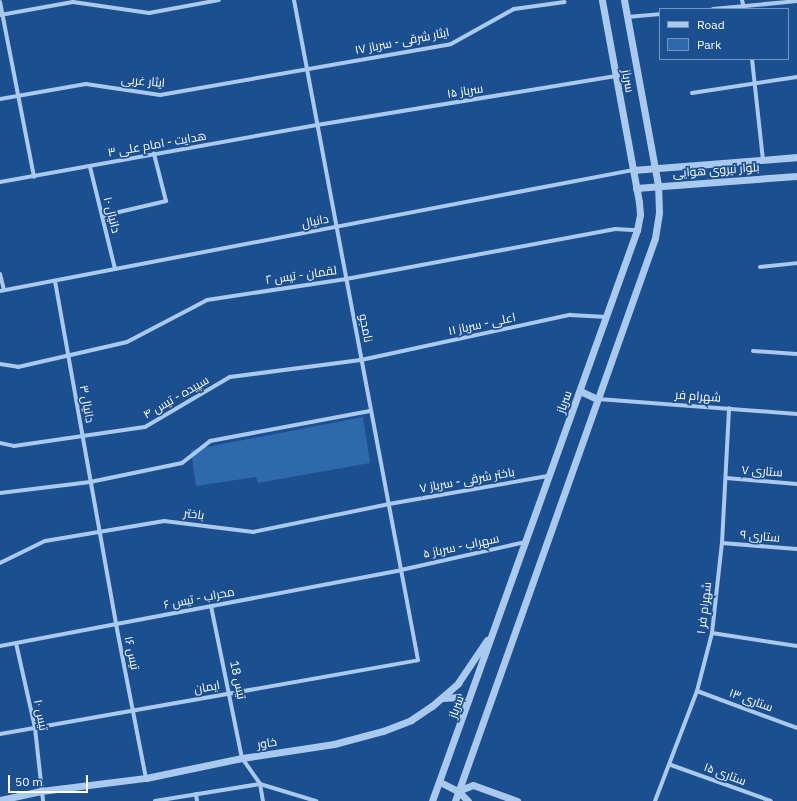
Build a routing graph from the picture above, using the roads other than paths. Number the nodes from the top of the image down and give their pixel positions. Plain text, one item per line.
1 (219, 0) edge
2 (294, 0) edge
3 (602, 0) edge
4 (624, 0) edge
5 (742, 0) edge
6 (797, 1) edge
7 (0, 2) edge
8 (565, 2) dead end
9 (744, 8) edge
10 (659, 14) edge
11 (1, 15) edge
12 (627, 17) junction
13 (752, 60) edge
14 (307, 68) junction
15 (616, 76) junction
16 (797, 77) edge
17 (756, 82) junction
18 (692, 93) dead end
19 (18, 96) junction
20 (0, 99) edge
21 (317, 125) junction
22 (154, 154) junction
23 (797, 157) edge
24 (763, 160) junction
25 (90, 167) junction
26 (656, 169) junction
27 (633, 170) junction
28 (797, 176) edge
29 (34, 177) junction
30 (0, 182) edge
31 (658, 185) junction
32 (636, 188) junction
33 (102, 216) junction
34 (336, 227) junction
35 (637, 230) junction
36 (797, 263) edge
37 (760, 267) dead end
38 (116, 269) junction
39 (0, 274) edge
40 (346, 279) junction
41 (55, 280) junction
42 (2, 291) edge
43 (607, 317) junction
44 (753, 352) dead end
45 (797, 354) edge
46 (68, 355) junction
47 (362, 360) junction
48 (0, 364) edge
49 (580, 391) junction
50 (598, 398) junction
51 (729, 408) junction
52 (371, 411) junction
53 (797, 414) edge
54 (82, 436) junction
55 (0, 443) edge
56 (549, 476) junction
57 (726, 478) junction
58 (90, 482) junction
59 (797, 484) edge
60 (0, 493) edge
61 (389, 504) junction
62 (99, 532) junction
63 (525, 542) junction
64 (722, 543) junction
65 (797, 549) edge
66 (0, 563) edge
67 (401, 570) junction
68 (211, 606) junction
69 (116, 624) junction
70 (494, 629) junction
71 (712, 633) junction
72 (16, 643) junction
73 (0, 646) edge
74 (797, 646) edge
75 (418, 660) joint
76 (697, 691) junction
77 (231, 693) junction
78 (439, 700) junction
79 (134, 710) junction
80 (465, 716) junction
81 (35, 728) junction
82 (797, 728) edge
83 (0, 734) edge
84 (242, 758) junction
85 (671, 765) junction
86 (146, 778) junction
87 (440, 782) junction
88 (260, 784) junction
89 (41, 791) junction
90 (458, 791) junction
91 (196, 794) junction
92 (0, 800) edge
93 (43, 801) edge
94 (155, 801) edge
95 (197, 801) edge
96 (264, 801) edge
97 (316, 801) edge
98 (432, 801) edge
99 (455, 801) edge
100 (468, 801) edge
101 (517, 801) edge
102 (656, 801) edge
103 (772, 801) edge

1 - 11 street
2 - 14 street, نامجو
3 - 15 street, سرباز
4 - 12 street, سرباز
5 - 9 street
6 - 9 street
7 - 11 street
8 - 14 street, ایثار شرقی - سرباز ۱۷
10 - 12 street
11 - 19 street
12 - 26 street, سرباز
13 - 17 street
14 - 19 street, ایثار غربی
14 - 21 street, نامجو
15 - 21 street, سرباز ۱۵
15 - 27 street, سرباز
16 - 17 street
17 - 18 street
17 - 24 street
19 - 20 street, ایثار غربی
19 - 29 street
21 - 22 street, هدایت - امام علی ۳
21 - 34 street, نامجو
22 - 25 street, هدایت - امام علی ۳
22 - 33 street
23 - 24 street, بلوار نیروی هوایی
24 - 26 street, بلوار نیروی هوایی
25 - 29 street, هدایت - امام علی ۳
25 - 33 street, دانیال ۱۰
26 - 27 street, بلوار نیروی هوایی
26 - 31 street, سرباز
27 - 32 street, سرباز
27 - 34 street, دانیال
28 - 31 street, بلوار نیروی هوایی
29 - 30 street, هدایت - امام علی ۳
31 - 32 street, بلوار نیروی هوایی
31 - 50 street
32 - 35 street, سرباز
33 - 38 street, دانیال ۱۰
34 - 38 street, دانیال
34 - 40 street, نامجو
35 - 40 street, لقمان - تیس ۲
35 - 43 street, سرباز
36 - 37 street
38 - 41 street, دانیال
39 - 42 street
40 - 46 street, لقمان - تیس ۲
40 - 47 street, نامجو
41 - 42 street, دانیال
41 - 46 street, دانیال ۳
43 - 47 street, اعلی - سرباز ۱۱
43 - 49 street, سرباز
44 - 45 street
46 - 48 street, لقمان - تیس ۲
46 - 54 street, دانیال ۳
47 - 52 street, نامجو
47 - 54 street, سپیده - تیس ۴
49 - 50 street
49 - 56 street, سرباز
50 - 51 street, شهرام فر
50 - 90 street
51 - 53 street, شهرام فر
51 - 57 street, شهرام فر ۱
52 - 58 street
52 - 61 street, نامجو
54 - 55 street, سپیده - تیس ۴
54 - 58 street, دانیال ۳
56 - 61 street, باختر شرقی - سرباز ۷
56 - 63 street, سرباز
57 - 59 street, ستاری ۷
57 - 64 street, شهرام فر ۱
58 - 60 street
58 - 62 street, دانیال ۳
61 - 62 street, باختر
61 - 67 street, نامجو
62 - 66 street, باختر
62 - 69 street, تیس ۱۶
63 - 67 street, سهراب - سرباز ۵
63 - 70 street, سرباز
64 - 65 street, ستاری ۹
64 - 71 street, شهرام فر ۱
67 - 68 street, محراب - تیس ۶
67 - 75 street, نامجو
68 - 69 street, محراب - تیس ۶
68 - 77 street, تیس 18
69 - 72 street, محراب - تیس ۶
69 - 79 street, تیس ۱۶
70 - 78 street, خاور
70 - 80 street, سرباز
71 - 74 street
71 - 76 street, شهرام فر ۱
72 - 73 street, محراب - تیس ۶
72 - 81 street, تیس ۱۰
75 - 77 street, ایمان
76 - 82 street, ستاری ۱۳
76 - 85 street, شهرام فر ۱
77 - 79 street, ایمان
77 - 84 street, تیس 18
78 - 80 street
78 - 84 street, خاور
79 - 81 street, ایمان
79 - 86 street, تیس ۱۶
80 - 87 street, سرباز
81 - 83 street, ایمان
81 - 89 street, تیس ۱۰
84 - 86 street, خاور
84 - 88 street
85 - 102 street, شهرام فر ۱
85 - 103 street, ستاری ۱۵
86 - 89 street, خاور
87 - 90 street
87 - 98 street, سرباز
88 - 91 street
88 - 96 street
88 - 97 street
89 - 92 street, خاور
89 - 93 street, تیس ۱۰
90 - 99 street
90 - 100 street
90 - 101 street
91 - 94 street
91 - 95 street

